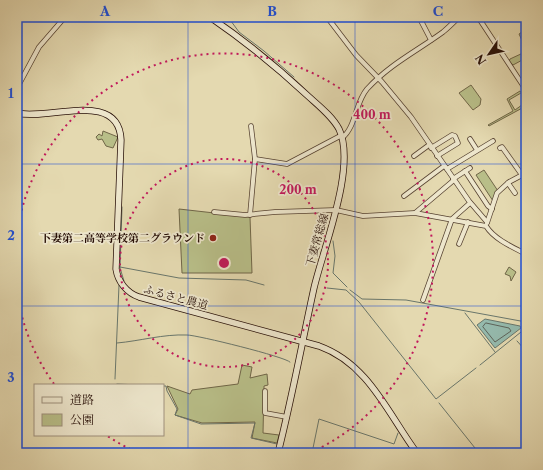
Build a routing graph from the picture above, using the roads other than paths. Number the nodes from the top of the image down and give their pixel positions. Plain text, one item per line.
1 (65, 17) edge
2 (210, 17) edge
3 (327, 17) edge
4 (419, 17) edge
5 (459, 17) edge
6 (478, 17) edge
7 (431, 40) junction
8 (378, 78) junction
9 (17, 88) edge
10 (526, 90) edge
11 (17, 113) edge
12 (251, 126) dead end
13 (342, 137) junction
14 (470, 139) dead end
15 (493, 141) dead end
16 (430, 147) junction
17 (500, 148) dead end
18 (477, 150) junction
19 (414, 156) dead end
20 (437, 156) junction
21 (255, 159) junction
22 (446, 168) junction
23 (470, 168) dead end
24 (465, 171) junction
25 (524, 174) edge
26 (454, 179) junction
27 (508, 183) junction
28 (516, 194) dead end
29 (404, 196) dead end
30 (470, 203) junction
31 (492, 209) junction
32 (336, 210) junction
33 (214, 212) dead end
34 (415, 213) junction
35 (250, 215) junction
36 (452, 219) junction
37 (468, 222) junction
38 (487, 224) junction
39 (459, 244) dead end
40 (526, 254) edge
41 (423, 300) dead end
42 (303, 342) junction
43 (265, 391) dead end
44 (287, 417) junction
45 (278, 453) edge
46 (417, 453) edge

1 - 9 street
2 - 13 street, 下妻常総線
3 - 8 street
4 - 7 street
5 - 7 street
6 - 10 street
7 - 8 street
8 - 13 street
8 - 16 street
11 - 42 street, ふるさと農道
12 - 21 street
13 - 21 street
13 - 32 street, 下妻常総線
14 - 18 street
15 - 18 street
16 - 19 street
16 - 20 street
16 - 20 street
17 - 25 street
18 - 22 street
20 - 22 street
21 - 35 street
22 - 26 street
22 - 29 street
23 - 24 street
24 - 26 street
24 - 31 street
25 - 27 street
26 - 30 street
26 - 34 street
27 - 28 street
27 - 31 street
30 - 36 street
30 - 38 street
31 - 38 street
32 - 34 street
32 - 35 street
32 - 42 street, 下妻常総線
33 - 35 street
34 - 36 street
36 - 37 street
36 - 41 street
37 - 38 street
37 - 39 street
38 - 40 street
42 - 44 street, 下妻常総線
42 - 46 street, ふるさと農道
43 - 44 street
44 - 45 street, 下妻常総線

